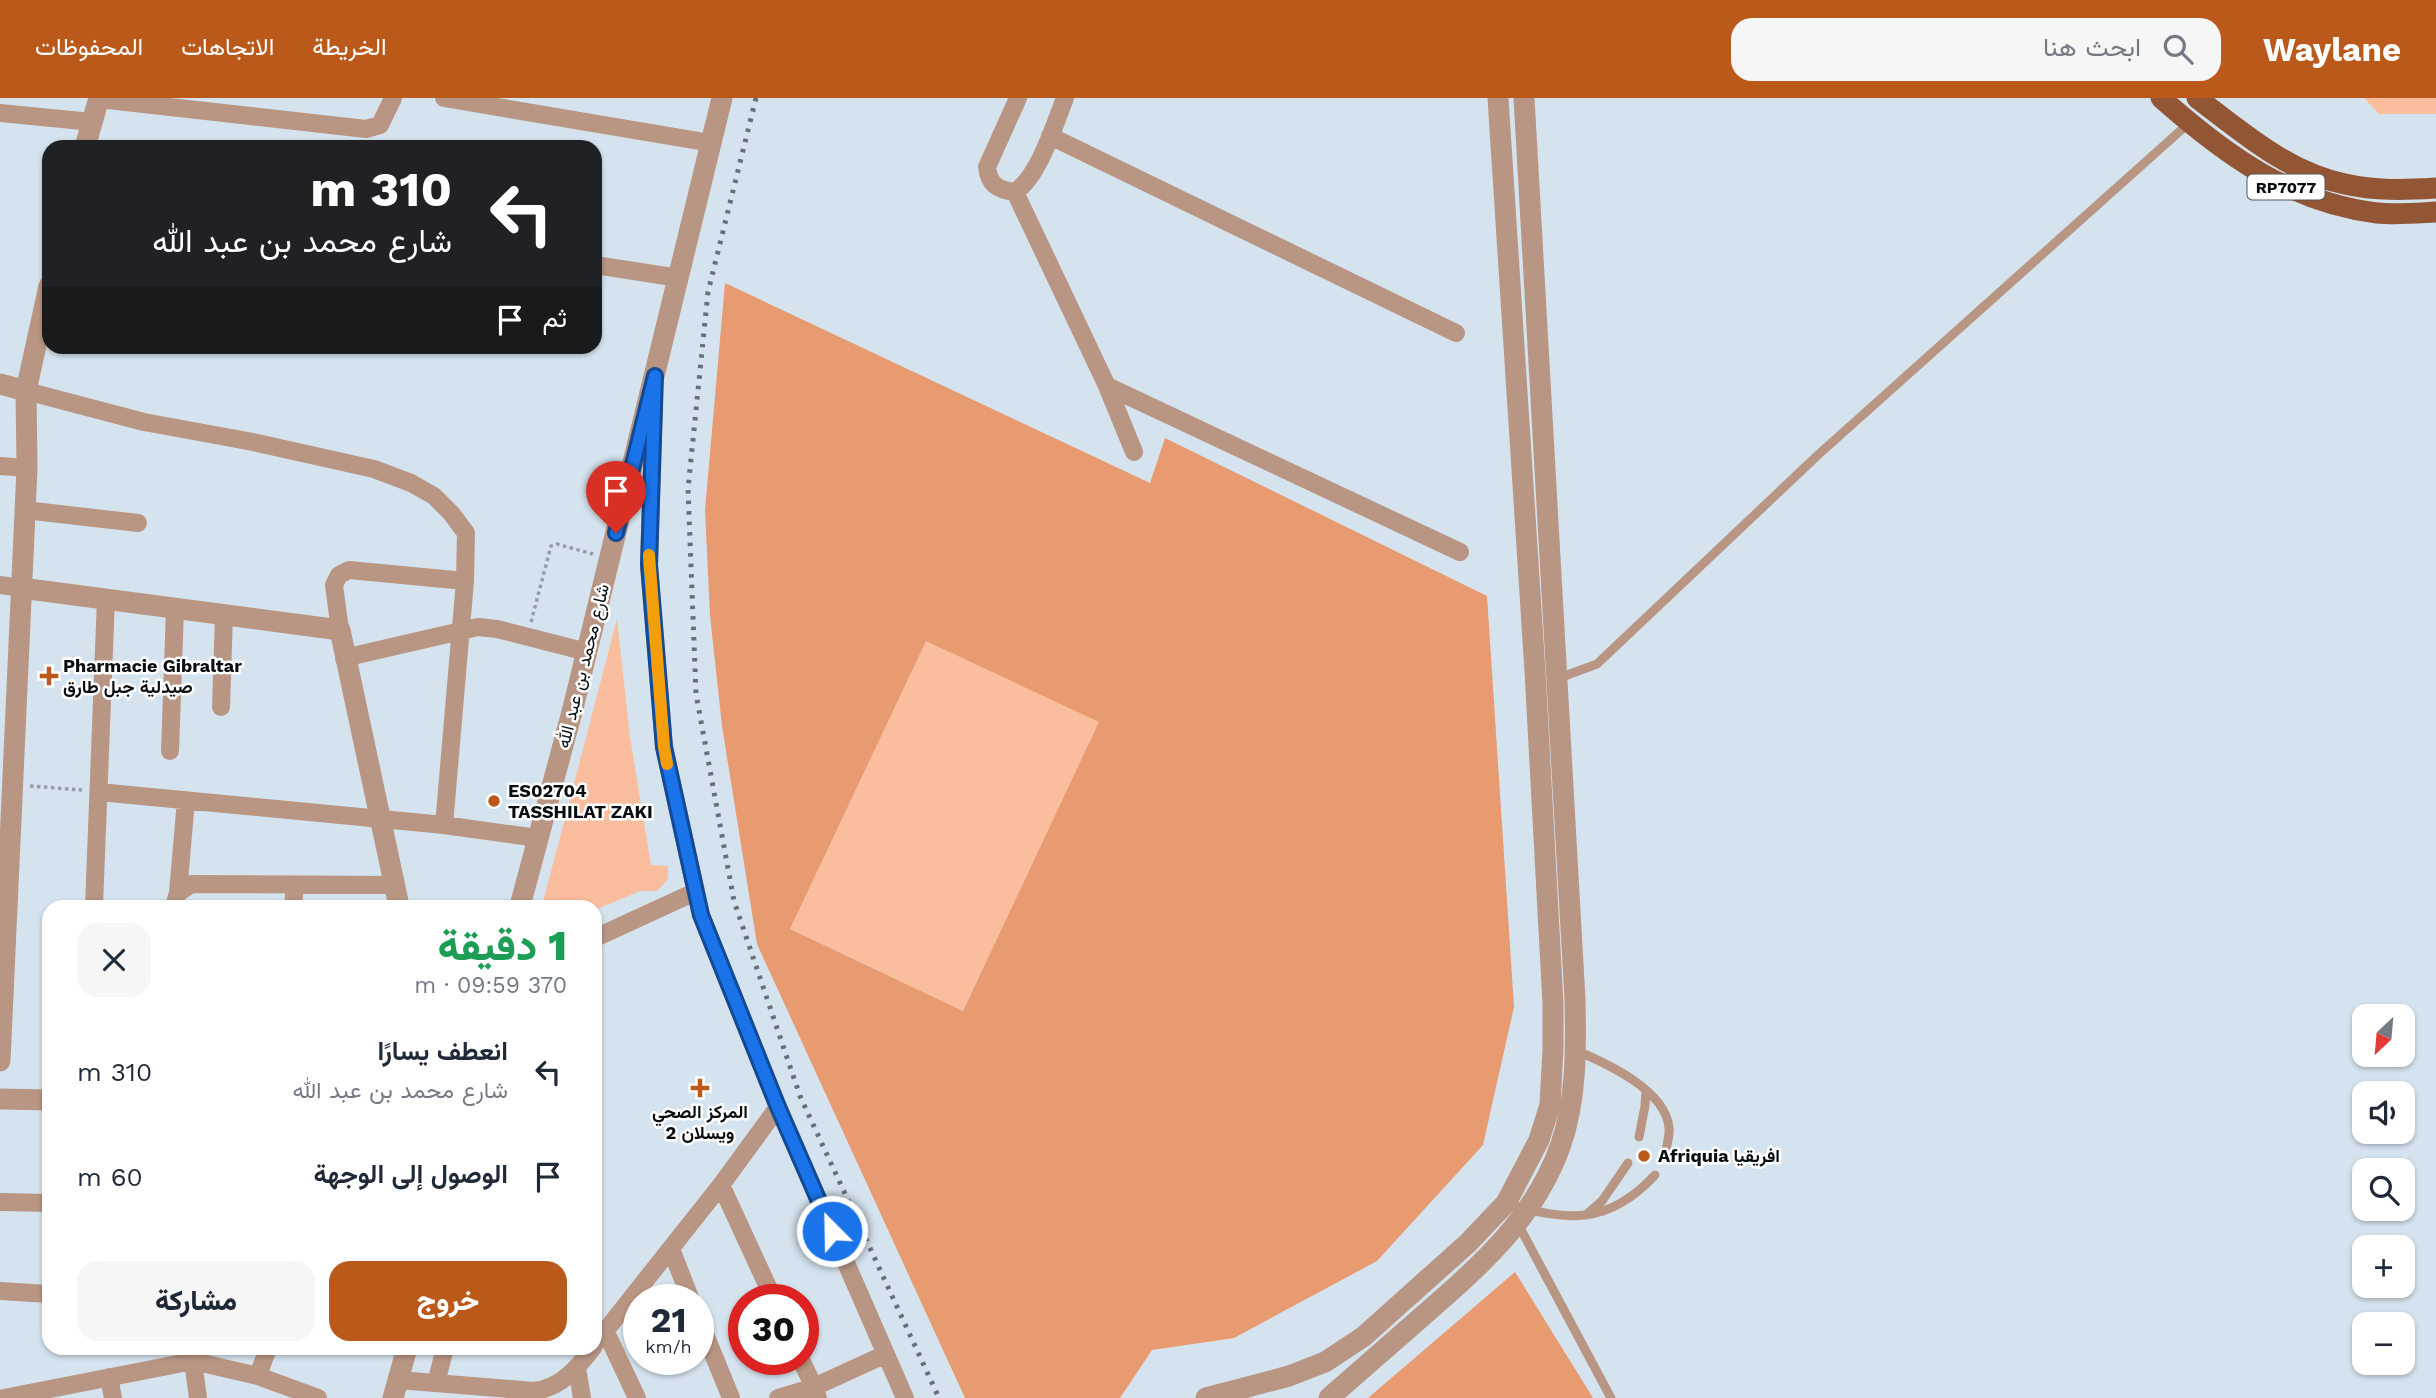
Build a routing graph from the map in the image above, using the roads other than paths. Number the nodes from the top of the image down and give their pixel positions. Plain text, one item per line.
1 (393, 98) edge
2 (444, 98) edge
3 (722, 98) edge
4 (1018, 98) edge
5 (1065, 98) edge
6 (1498, 98) edge
7 (1524, 98) edge
8 (2161, 98) edge
9 (2197, 98) edge
10 (99, 99) edge
11 (21, 106) edge
12 (0, 113) edge
13 (92, 122) junction
14 (2189, 123) junction
15 (1050, 136) junction
16 (87, 140) edge
17 (711, 143) junction
18 (2436, 188) edge
19 (1015, 192) junction
20 (2436, 212) edge
21 (602, 266) edge
22 (679, 278) junction
23 (42, 318) edge
24 (1455, 333) dead end
25 (655, 376) junction
26 (0, 384) edge
27 (1107, 386) junction
28 (26, 391) junction
29 (1134, 452) dead end
30 (0, 466) edge
31 (27, 468) junction
32 (25, 510) junction
33 (138, 523) dead end
34 (1460, 552) dead end
35 (466, 581) junction
36 (0, 585) edge
37 (21, 588) junction
38 (106, 598) junction
39 (175, 609) junction
40 (224, 615) junction
41 (340, 630) junction
42 (462, 630) junction
43 (587, 652) junction
44 (344, 658) junction
45 (1559, 678) junction
46 (221, 707) dead end
47 (170, 751) dead end
48 (99, 792) junction
49 (186, 800) junction
50 (379, 819) junction
51 (444, 825) junction
52 (537, 838) junction
53 (295, 885) junction
54 (395, 885) junction
55 (695, 892) junction
56 (93, 900) edge
57 (176, 900) edge
58 (294, 900) edge
59 (398, 900) edge
60 (522, 900) edge
61 (602, 935) edge
62 (3, 952) edge
63 (1, 1014) edge
64 (1553, 1048) junction
65 (1576, 1051) junction
66 (0, 1061) edge
67 (1646, 1090) junction
68 (0, 1099) edge
69 (42, 1100) edge
70 (778, 1107) junction
71 (1639, 1138) dead end
72 (1666, 1150) dead end
73 (1629, 1163) dead end
74 (1655, 1175) dead end
75 (721, 1185) junction
76 (0, 1202) edge
77 (42, 1203) edge
78 (1506, 1203) junction
79 (1522, 1217) junction
80 (1585, 1217) junction
81 (671, 1249) junction
82 (685, 1284) edge
83 (767, 1284) edge
84 (0, 1292) edge
85 (42, 1294) edge
86 (602, 1336) edge
87 (602, 1347) edge
88 (886, 1354) junction
89 (266, 1355) edge
90 (405, 1355) edge
91 (443, 1355) edge
92 (587, 1355) edge
93 (714, 1356) edge
94 (193, 1361) junction
95 (577, 1368) junction
96 (808, 1375) edge
97 (258, 1376) junction
98 (109, 1377) junction
99 (436, 1383) junction
100 (395, 1389) edge
101 (816, 1393) edge
102 (4, 1398) edge
103 (113, 1398) edge
104 (198, 1398) edge
105 (318, 1398) edge
106 (582, 1398) edge
107 (637, 1398) edge
108 (731, 1398) edge
109 (778, 1398) edge
110 (905, 1398) edge
111 (1205, 1398) edge
112 (1329, 1398) edge
113 (1611, 1398) edge

1 - 10 street
2 - 17 street
3 - 17 street, شارع محمد بن عبد الله
4 - 19 street
5 - 15 street
6 - 64 street
7 - 45 street
8 - 14 main road, RP7077
9 - 18 main road, RP7077
10 - 13 street
11 - 12 street
11 - 13 street
13 - 16 street
14 - 20 main road, RP7077
14 - 45 lane
15 - 19 street
15 - 24 street
17 - 22 street, شارع محمد بن عبد الله
19 - 27 street
21 - 22 street
22 - 25 street, شارع محمد بن عبد الله
23 - 28 street
25 - 43 street, شارع محمد بن عبد الله
25 - 55 street
26 - 28 street
27 - 29 street
27 - 34 street
28 - 31 street
28 - 35 street
30 - 31 street
31 - 32 street
32 - 33 street
32 - 37 street
35 - 41 street
35 - 42 street
36 - 37 street
37 - 38 street
37 - 62 street
38 - 39 street
38 - 48 street
39 - 40 street
39 - 47 street
40 - 41 street
40 - 46 street
41 - 44 street
42 - 43 street
42 - 44 street
42 - 51 street
43 - 52 street, شارع محمد بن عبد الله
44 - 50 street
45 - 65 street
48 - 49 street
48 - 56 street
49 - 50 street
49 - 57 street
50 - 51 street
50 - 54 street
51 - 52 street
52 - 60 street, شارع محمد بن عبد الله
53 - 54 street
53 - 57 street
53 - 58 street
54 - 59 street
55 - 61 street
55 - 70 street
62 - 63 street
63 - 66 street
64 - 65 lane
64 - 78 street
65 - 67 lane
65 - 79 street
67 - 71 lane
67 - 72 lane
68 - 69 street
70 - 75 street
70 - 88 street
73 - 80 lane
74 - 80 lane
75 - 81 street
75 - 83 street
76 - 77 street
78 - 79 lane
78 - 111 street
79 - 80 lane
79 - 112 street
79 - 113 lane
81 - 82 street
81 - 86 street
84 - 85 street
87 - 107 street
88 - 101 street
88 - 110 street
89 - 97 street
90 - 100 street
91 - 99 street
92 - 95 street
93 - 108 street
94 - 97 street
94 - 98 street
94 - 104 street
95 - 99 street
95 - 106 street
96 - 101 street
97 - 105 street
98 - 102 street
98 - 103 street
99 - 100 street
101 - 109 street

